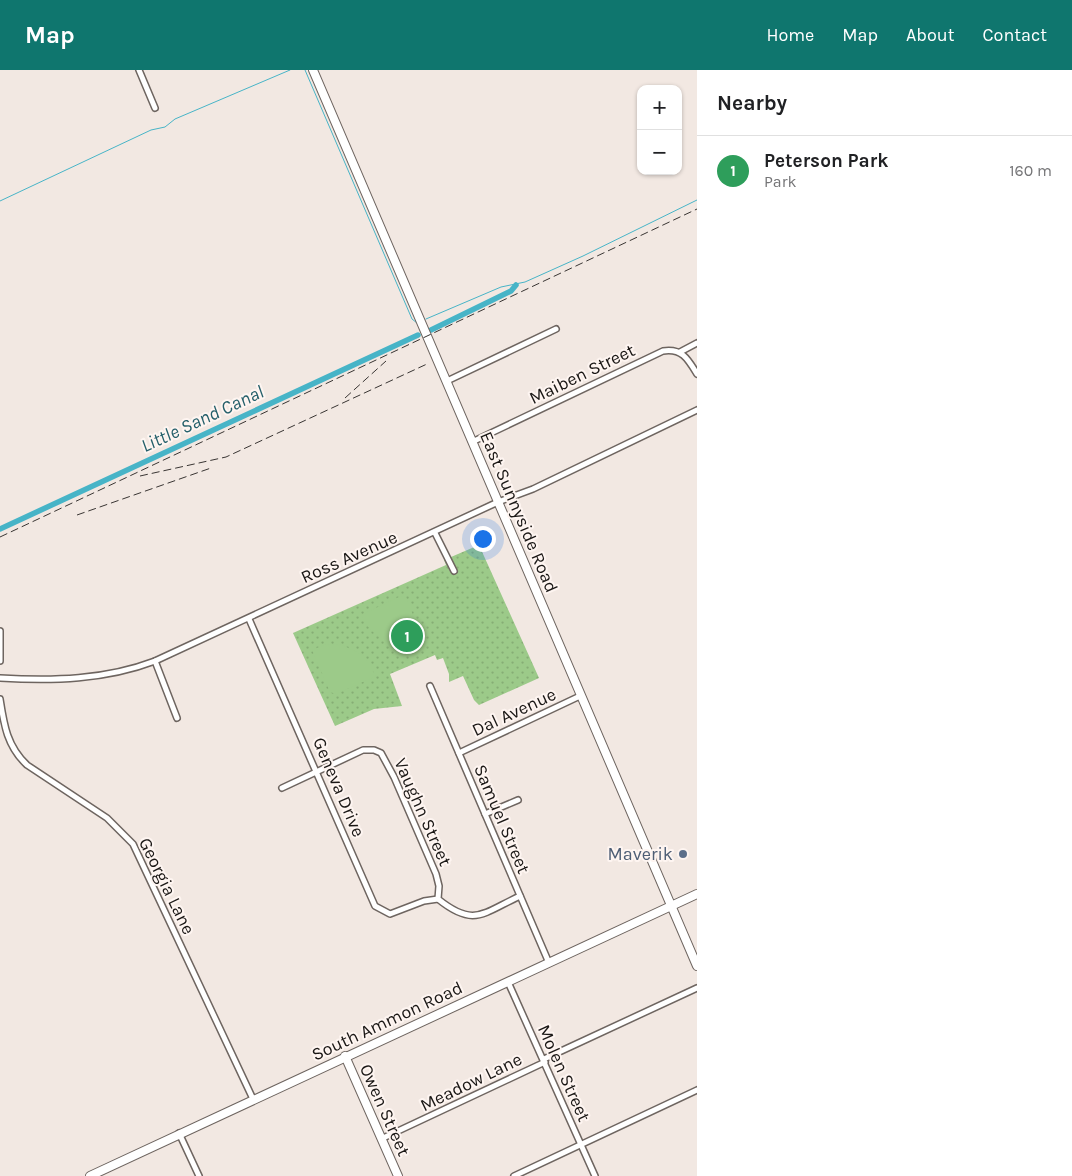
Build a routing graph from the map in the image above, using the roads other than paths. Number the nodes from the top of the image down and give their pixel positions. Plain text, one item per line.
1 (139, 70) edge
2 (313, 70) edge
3 (155, 108) dead end
4 (556, 329) dead end
5 (697, 343) edge
6 (680, 352) junction
7 (697, 374) edge
8 (447, 382) junction
9 (697, 410) edge
10 (472, 442) junction
11 (498, 502) junction
12 (435, 533) junction
13 (454, 571) dead end
14 (249, 619) junction
15 (0, 631) edge
16 (0, 661) edge
17 (155, 661) junction
18 (0, 678) edge
19 (430, 686) dead end
20 (580, 696) junction
21 (0, 699) edge
22 (177, 718) dead end
23 (459, 753) junction
24 (318, 771) junction
25 (282, 788) dead end
26 (518, 800) dead end
27 (485, 814) junction
28 (697, 894) edge
29 (520, 896) junction
30 (438, 899) junction
31 (670, 908) junction
32 (549, 963) junction
33 (697, 966) edge
34 (508, 982) junction
35 (697, 988) edge
36 (344, 1056) junction
37 (544, 1061) junction
38 (697, 1090) edge
39 (252, 1099) junction
40 (180, 1133) junction
41 (382, 1139) junction
42 (582, 1146) junction
43 (90, 1176) edge
44 (199, 1176) edge
45 (398, 1176) edge
46 (514, 1176) edge
47 (595, 1176) edge

1 - 3 street
2 - 8 main road, East Sunnyside Road
4 - 8 street
5 - 6 street
6 - 7 street
6 - 10 street, Maiben Street
8 - 10 main road, East Sunnyside Road
9 - 11 street, Ross Avenue
10 - 11 main road, East Sunnyside Road
11 - 12 street, Ross Avenue
11 - 20 main road, East Sunnyside Road
12 - 13 street
12 - 14 street, Ross Avenue
14 - 17 street, Ross Avenue
14 - 24 street, Geneva Drive
15 - 16 street
17 - 18 street, Ross Avenue
17 - 22 street
19 - 23 street, Samuel Street
20 - 23 street, Dal Avenue
20 - 31 main road, East Sunnyside Road
21 - 39 street, Georgia Lane
23 - 27 street, Samuel Street
24 - 25 street
24 - 30 street, Geneva Drive
24 - 30 street, Vaughn Street
26 - 27 street
27 - 29 street, Samuel Street
28 - 31 main road, South Ammon Road
29 - 30 street
29 - 32 street, Samuel Street
31 - 32 main road, South Ammon Road
31 - 33 main road, East Sunnyside Road
32 - 34 main road, South Ammon Road
34 - 36 main road, South Ammon Road
34 - 37 street, Molen Street
35 - 37 street, Meadow Lane
36 - 39 main road, South Ammon Road
36 - 41 main road, Owen Street
37 - 41 street, Meadow Lane
37 - 42 street, Molen Street
38 - 42 street
39 - 40 main road, South Ammon Road
40 - 43 main road, South Ammon Road
40 - 44 street
41 - 45 main road, Owen Street
42 - 46 street
42 - 47 street, Molen Street

